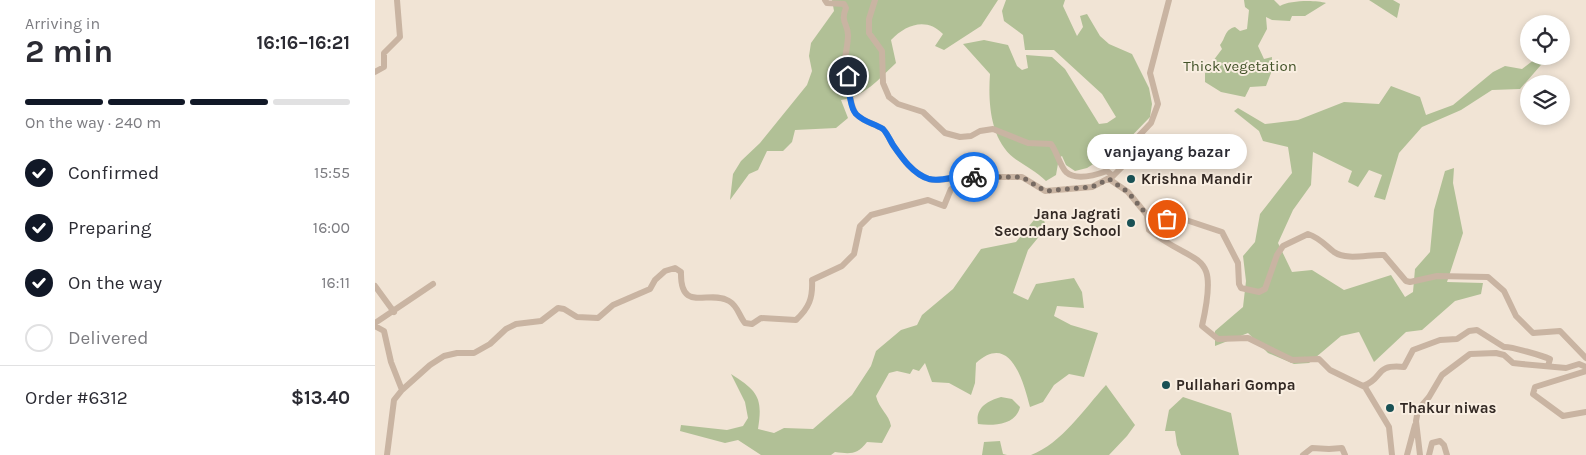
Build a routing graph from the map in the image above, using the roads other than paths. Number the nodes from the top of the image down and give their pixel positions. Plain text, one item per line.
1 (397, 0) edge
2 (825, 0) edge
3 (875, 0) edge
4 (1169, 0) edge
5 (375, 72) edge
6 (1113, 176) junction
7 (978, 179) junction
8 (1147, 215) junction
9 (433, 284) dead end
10 (375, 286) edge
11 (394, 312) junction
12 (375, 324) edge
13 (1586, 358) edge
14 (1583, 365) edge
15 (1548, 366) junction
16 (1586, 371) edge
17 (1363, 386) junction
18 (401, 390) junction
19 (1586, 412) edge
20 (1416, 421) junction
21 (387, 455) edge
22 (1303, 455) edge
23 (1345, 455) edge
24 (1392, 455) edge
25 (1407, 455) edge
26 (1420, 455) edge
27 (1429, 455) edge
28 (1447, 455) edge

1 - 5 street
2 - 7 street
3 - 6 street
4 - 6 street
6 - 7 street
6 - 8 street
7 - 18 street
8 - 13 street
8 - 17 street
9 - 11 street
10 - 11 street
11 - 12 street
12 - 18 street
14 - 15 street
15 - 17 street
15 - 20 street
16 - 19 street
17 - 24 street
18 - 21 street
20 - 25 street
20 - 26 street
22 - 23 street
27 - 28 street

